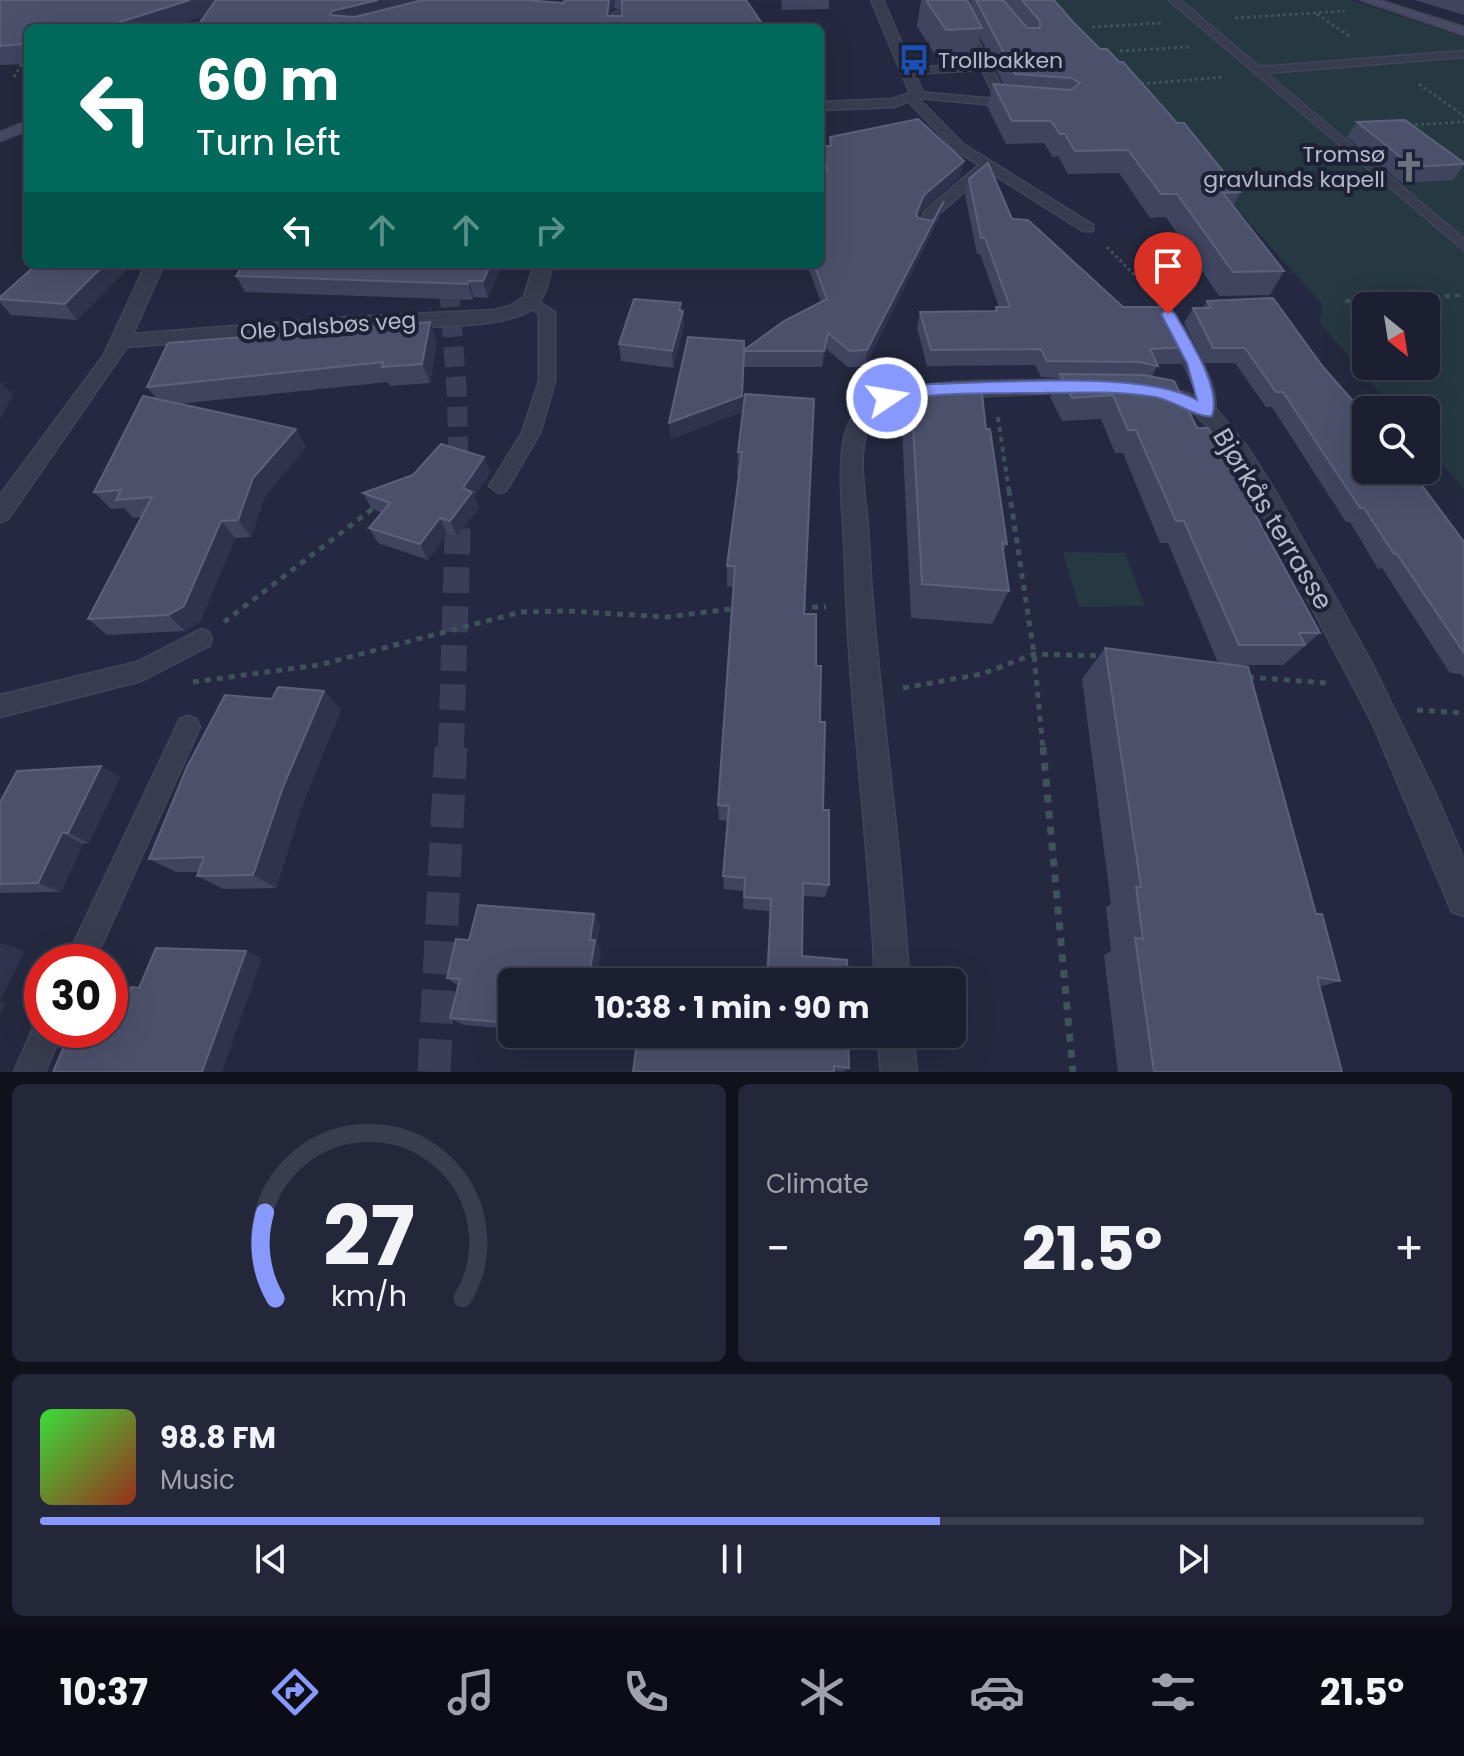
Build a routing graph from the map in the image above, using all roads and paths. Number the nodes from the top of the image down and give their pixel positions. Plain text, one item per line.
1 (877, 0) edge
2 (939, 0) edge
3 (970, 0) edge
4 (1174, 0) edge
5 (1367, 0) edge
6 (959, 12) junction
7 (617, 14) edge
8 (616, 24) edge
9 (1464, 33) edge
10 (23, 52) edge
11 (1464, 54) edge
12 (986, 67) junction
13 (909, 71) junction
14 (1259, 72) junction
15 (14, 77) dead end
16 (1141, 84) edge
17 (914, 97) junction
18 (1004, 103) junction
19 (1034, 104) edge
20 (824, 106) edge
21 (1464, 122) edge
22 (1405, 126) edge
23 (24, 127) edge
24 (0, 137) edge
25 (987, 165) junction
26 (1088, 228) joint
27 (923, 231) edge
28 (1464, 246) edge
29 (153, 268) edge
30 (542, 268) edge
31 (1464, 295) edge
32 (1345, 301) dead end
33 (531, 302) junction
34 (1168, 314) joint
35 (122, 341) junction
36 (1106, 387) edge
37 (995, 388) junction
38 (1132, 388) edge
39 (1207, 412) junction
40 (499, 486) dead end
41 (387, 498) edge
42 (0, 513) edge
43 (747, 606) edge
44 (789, 607) edge
45 (859, 607) junction
46 (201, 639) joint
47 (1034, 654) junction
48 (1114, 658) edge
49 (1244, 677) edge
50 (182, 682) dead end
51 (1367, 684) junction
52 (869, 692) junction
53 (0, 706) edge
54 (188, 727) dead end
55 (1464, 900) edge
56 (87, 944) edge
57 (891, 968) edge
58 (40, 1048) edge
59 (896, 1048) edge
60 (29, 1072) edge
61 (899, 1072) edge
62 (1073, 1072) edge

1 - 13 street
2 - 6 lane
3 - 6 lane
4 - 14 lane
5 - 9 street
6 - 12 lane
7 - 8 lane
10 - 15 path
11 - 14 lane
12 - 13 lane
12 - 18 lane
13 - 17 street
14 - 16 path
14 - 28 lane
17 - 18 lane
17 - 20 street
17 - 25 lane
18 - 19 lane
21 - 22 path
23 - 24 street
25 - 26 lane
25 - 27 lane
26 - 34 path
29 - 35 street
30 - 33 street
31 - 32 path
33 - 35 street, Ole Dalsbøs veg
33 - 40 lane
34 - 39 lane
35 - 42 street
36 - 37 street
37 - 45 street
37 - 47 path
38 - 39 street, Bjørkås terrasse
39 - 51 street, Bjørkås terrasse
41 - 46 path
43 - 50 path
44 - 45 path
45 - 52 street
46 - 53 lane
47 - 48 path
47 - 52 path
47 - 62 path
49 - 51 path
51 - 55 street, Bjørkås terrasse
52 - 57 street
54 - 56 lane
58 - 60 lane
59 - 61 street

